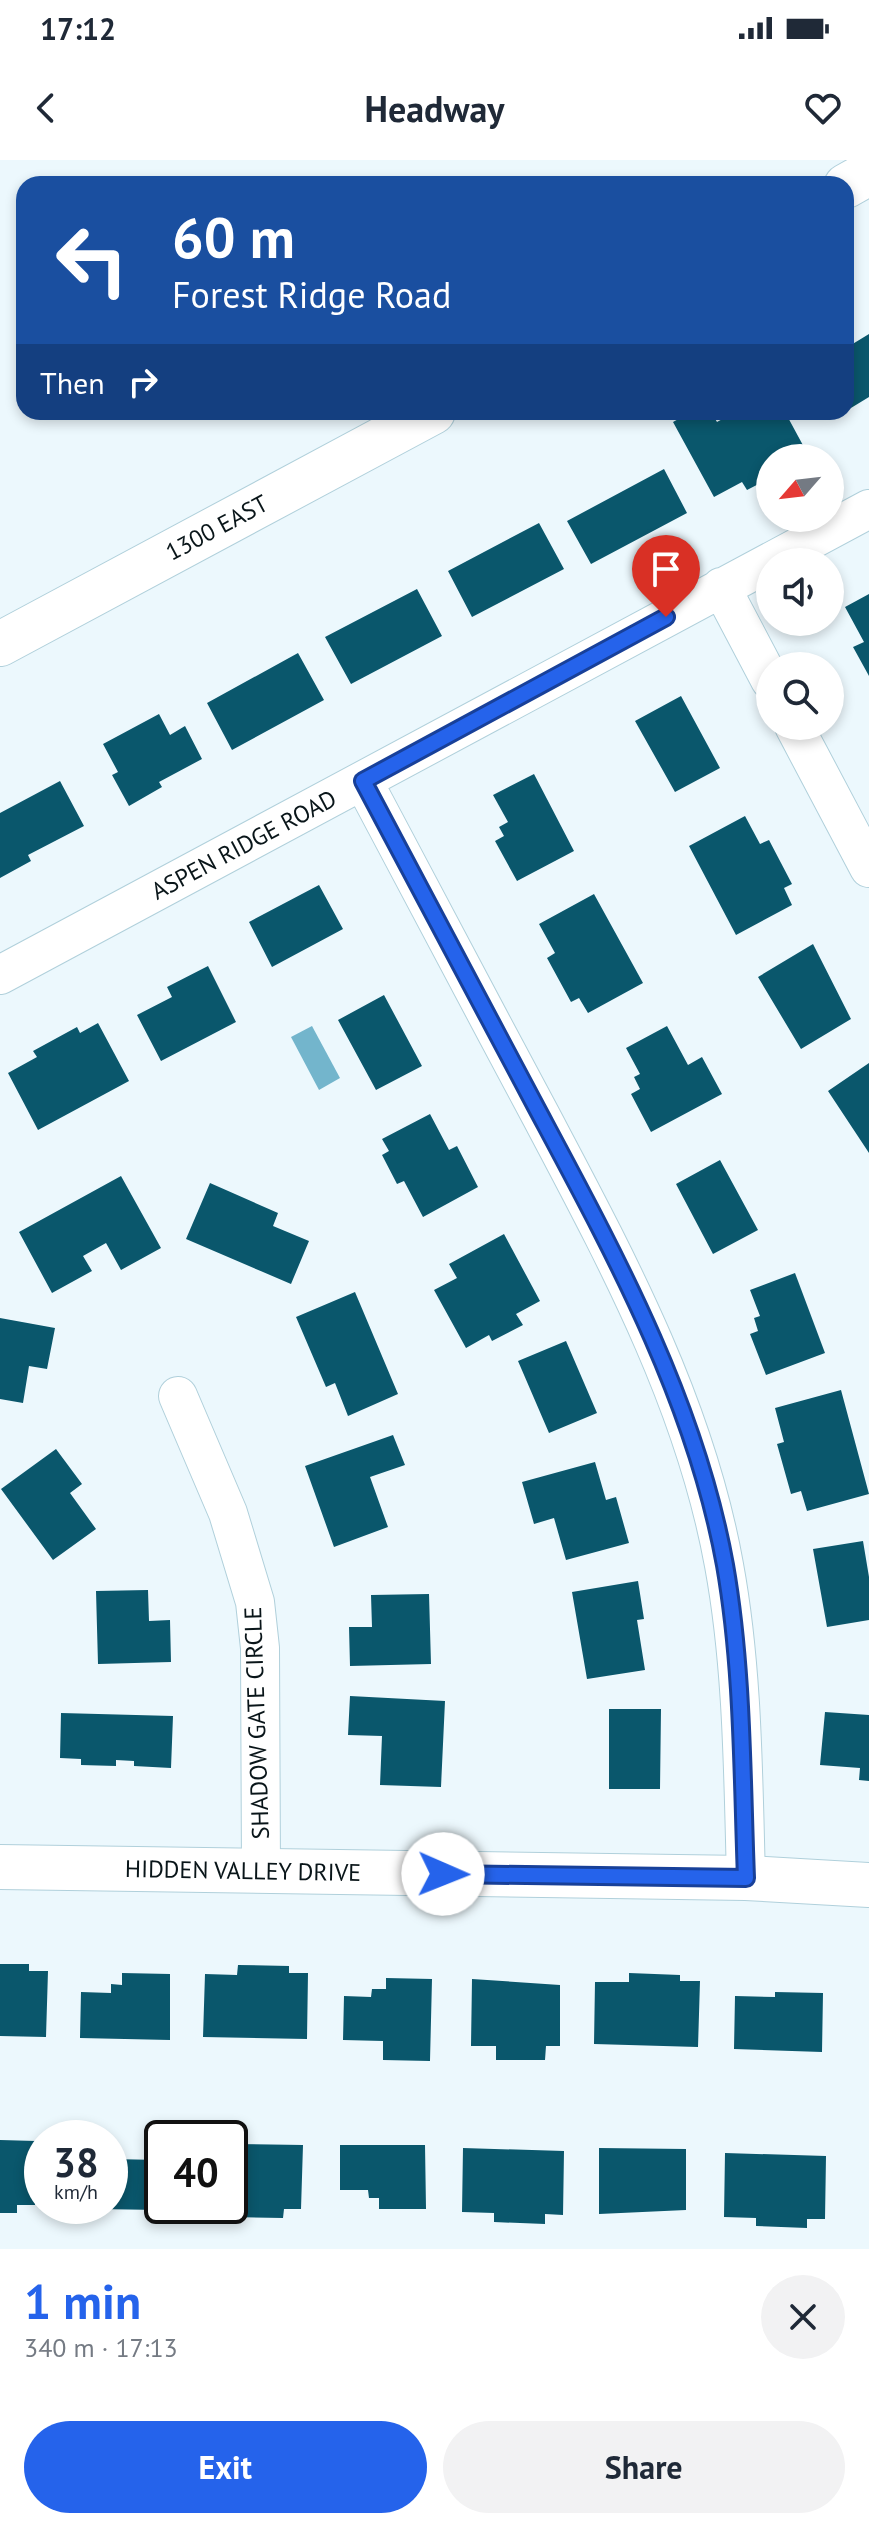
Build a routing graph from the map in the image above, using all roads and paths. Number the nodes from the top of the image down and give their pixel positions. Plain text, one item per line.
1 (418, 420) edge
2 (869, 509) edge
3 (721, 587) junction
4 (0, 644) edge
5 (756, 653) edge
6 (801, 740) edge
7 (363, 781) junction
8 (869, 868) edge
9 (0, 975) edge
10 (178, 1396) dead end
11 (0, 1867) edge
12 (261, 1872) junction
13 (746, 1878) junction
14 (869, 1885) edge

1 - 4 street, 1300 EAST
2 - 3 street, ASPEN RIDGE ROAD
3 - 5 street
3 - 7 street, ASPEN RIDGE ROAD
6 - 8 street
7 - 9 street, ASPEN RIDGE ROAD
7 - 13 street
10 - 12 street, SHADOW GATE CIRCLE
11 - 12 street, HIDDEN VALLEY DRIVE
12 - 13 street, HIDDEN VALLEY DRIVE
13 - 14 street, HIDDEN VALLEY DRIVE

